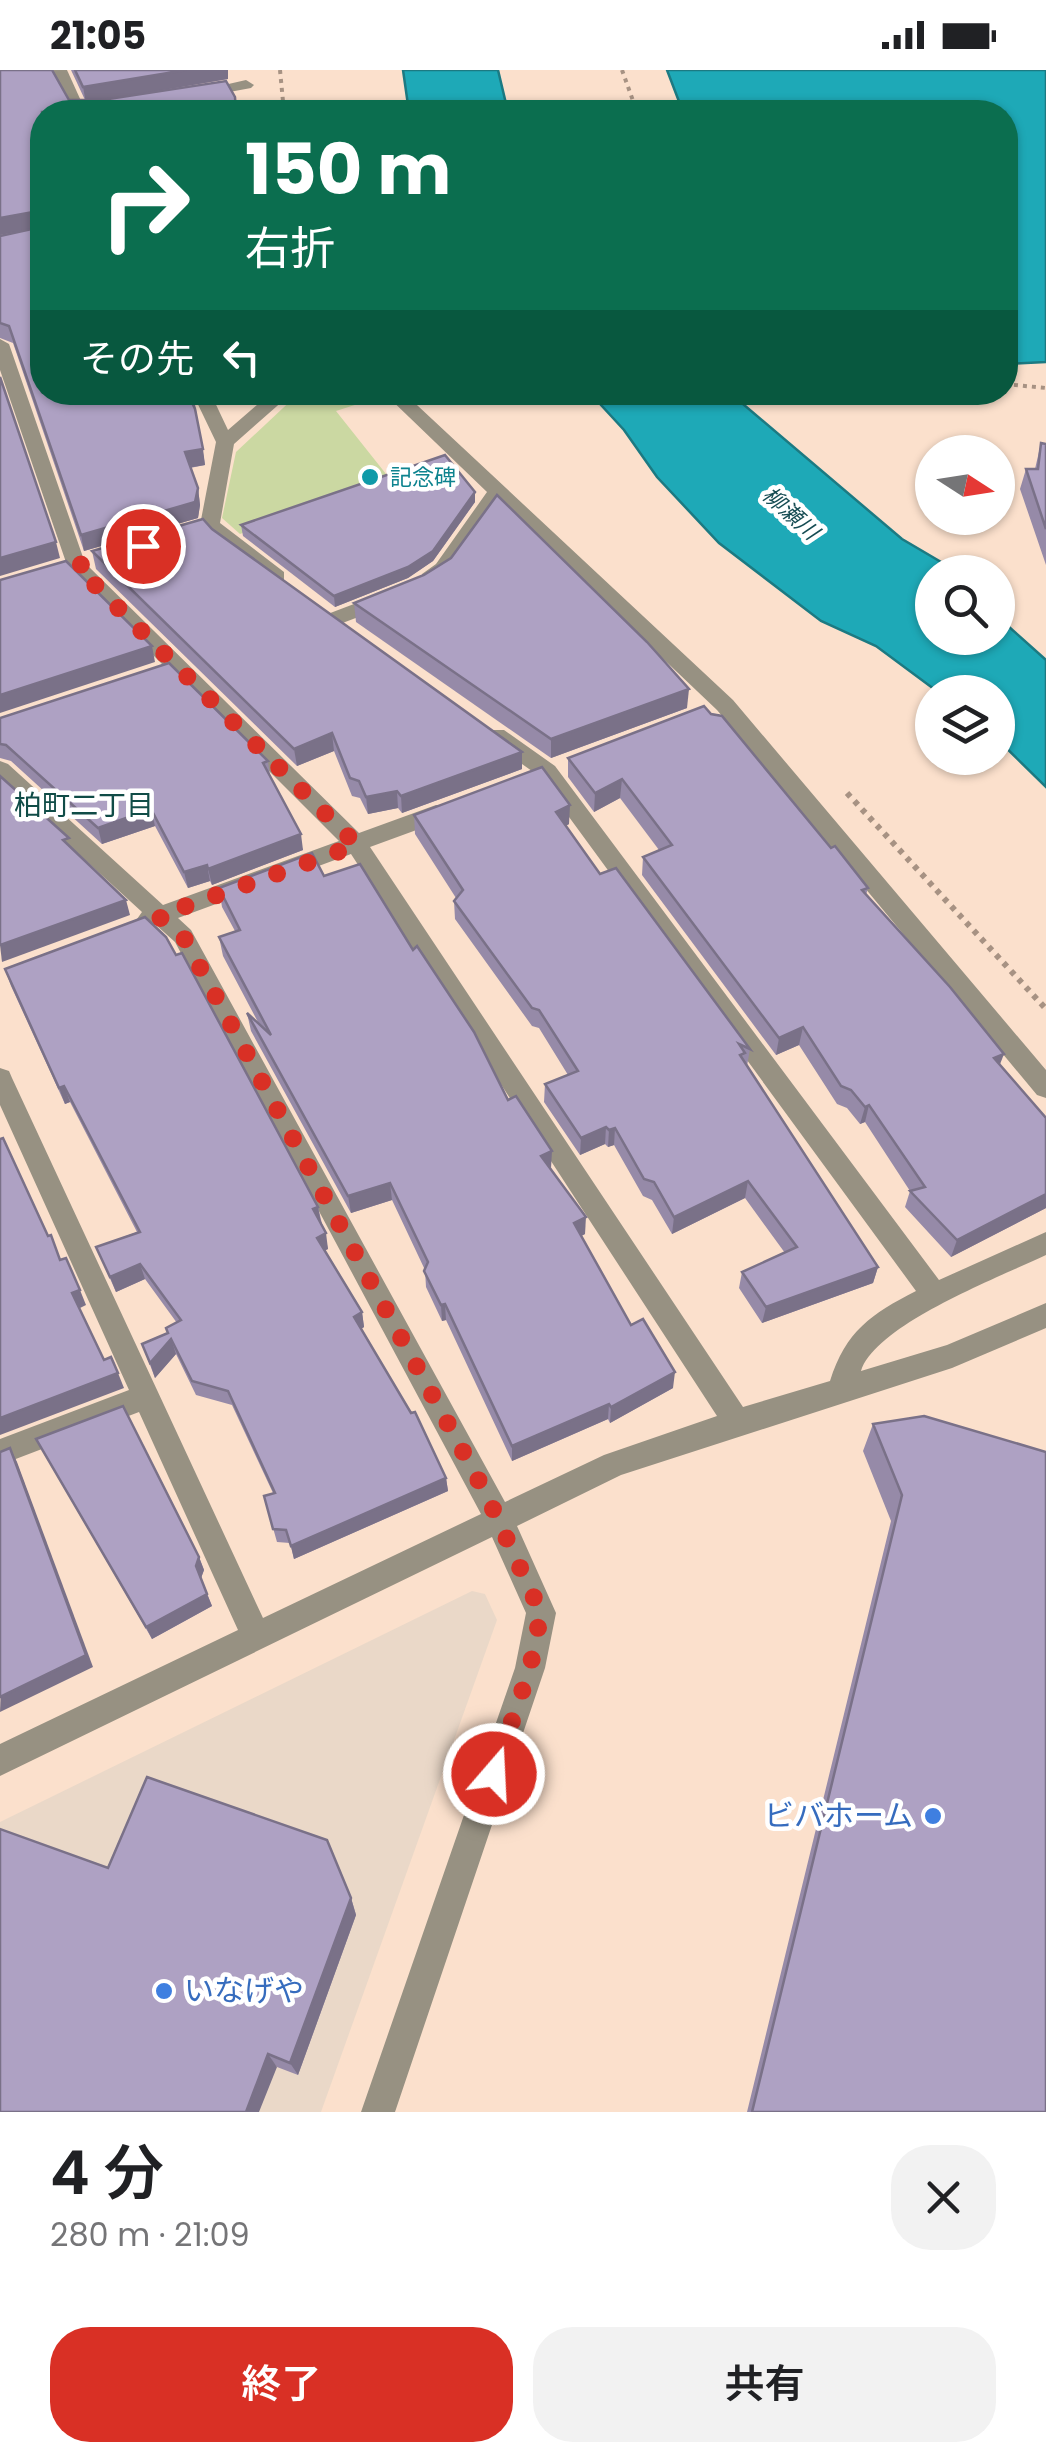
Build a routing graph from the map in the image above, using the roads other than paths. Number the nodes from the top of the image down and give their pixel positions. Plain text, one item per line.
1 (59, 70) edge
2 (247, 85) edge
3 (172, 97) edge
4 (73, 100) edge
5 (0, 344) edge
6 (207, 405) edge
7 (268, 405) edge
8 (406, 405) edge
9 (224, 442) junction
10 (498, 491) junction
11 (470, 717) edge
12 (556, 768) junction
13 (0, 770) edge
14 (513, 784) edge
15 (461, 804) edge
16 (357, 845) junction
17 (158, 916) junction
18 (123, 929) edge
19 (0, 1078) edge
20 (1046, 1088) edge
21 (1046, 1244) edge
22 (936, 1296) junction
23 (1046, 1315) edge
24 (840, 1393) junction
25 (145, 1397) junction
26 (736, 1422) junction
27 (0, 1452) edge
28 (499, 1519) junction
29 (255, 1634) junction
30 (0, 1760) edge
31 (378, 2112) edge

1 - 4 street
2 - 3 street
5 - 16 street
6 - 9 street
7 - 9 street
8 - 10 street
9 - 10 street
10 - 20 street
11 - 12 street
12 - 14 street
12 - 22 street
13 - 17 street
15 - 16 street
16 - 17 street
16 - 26 street
17 - 18 street
17 - 28 street
19 - 25 street
21 - 22 street
22 - 24 street
23 - 24 street
24 - 26 street
25 - 27 street
25 - 29 street
26 - 28 street
28 - 29 street
28 - 31 street
29 - 30 street

